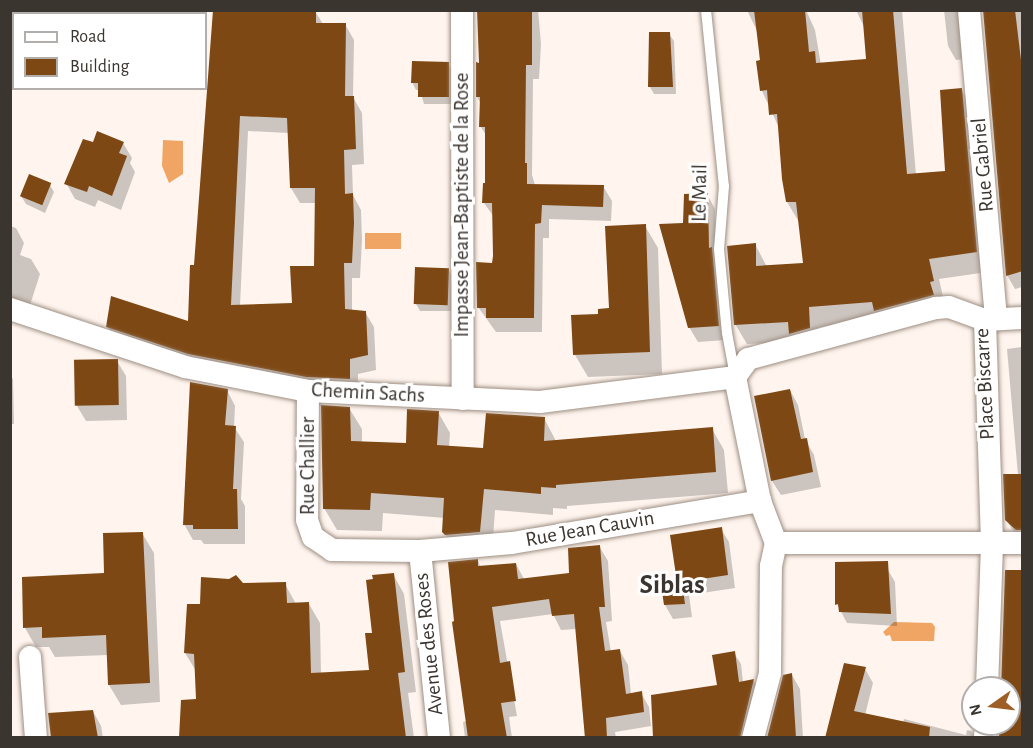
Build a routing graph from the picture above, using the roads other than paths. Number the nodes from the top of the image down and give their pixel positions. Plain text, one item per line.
1 (462, 10) edge
2 (706, 10) edge
3 (969, 10) edge
4 (10, 309) edge
5 (1023, 318) edge
6 (991, 320) junction
7 (735, 376) junction
8 (308, 391) junction
9 (463, 399) junction
10 (760, 501) junction
11 (776, 543) junction
12 (992, 543) junction
13 (1023, 543) edge
14 (420, 551) junction
15 (30, 657) dead end
16 (987, 676) edge
17 (36, 738) edge
18 (439, 738) edge
19 (753, 738) edge

1 - 9 street, Impasse Jean-Baptiste de la Rose
2 - 7 lane, Le Mail
3 - 6 street, Rue Gabriel
4 - 8 street, Chemin Sachs
5 - 6 street
6 - 7 street, Place Biscarre
6 - 12 street, Place Biscarre
7 - 9 street, Chemin Sachs
7 - 10 street
8 - 9 street, Chemin Sachs
8 - 14 street, Rue Challier
10 - 11 street
10 - 14 street, Rue Jean Cauvin
11 - 12 street
11 - 19 street
12 - 13 street
12 - 16 street, Place Biscarre
14 - 18 street, Avenue des Roses
15 - 17 street

